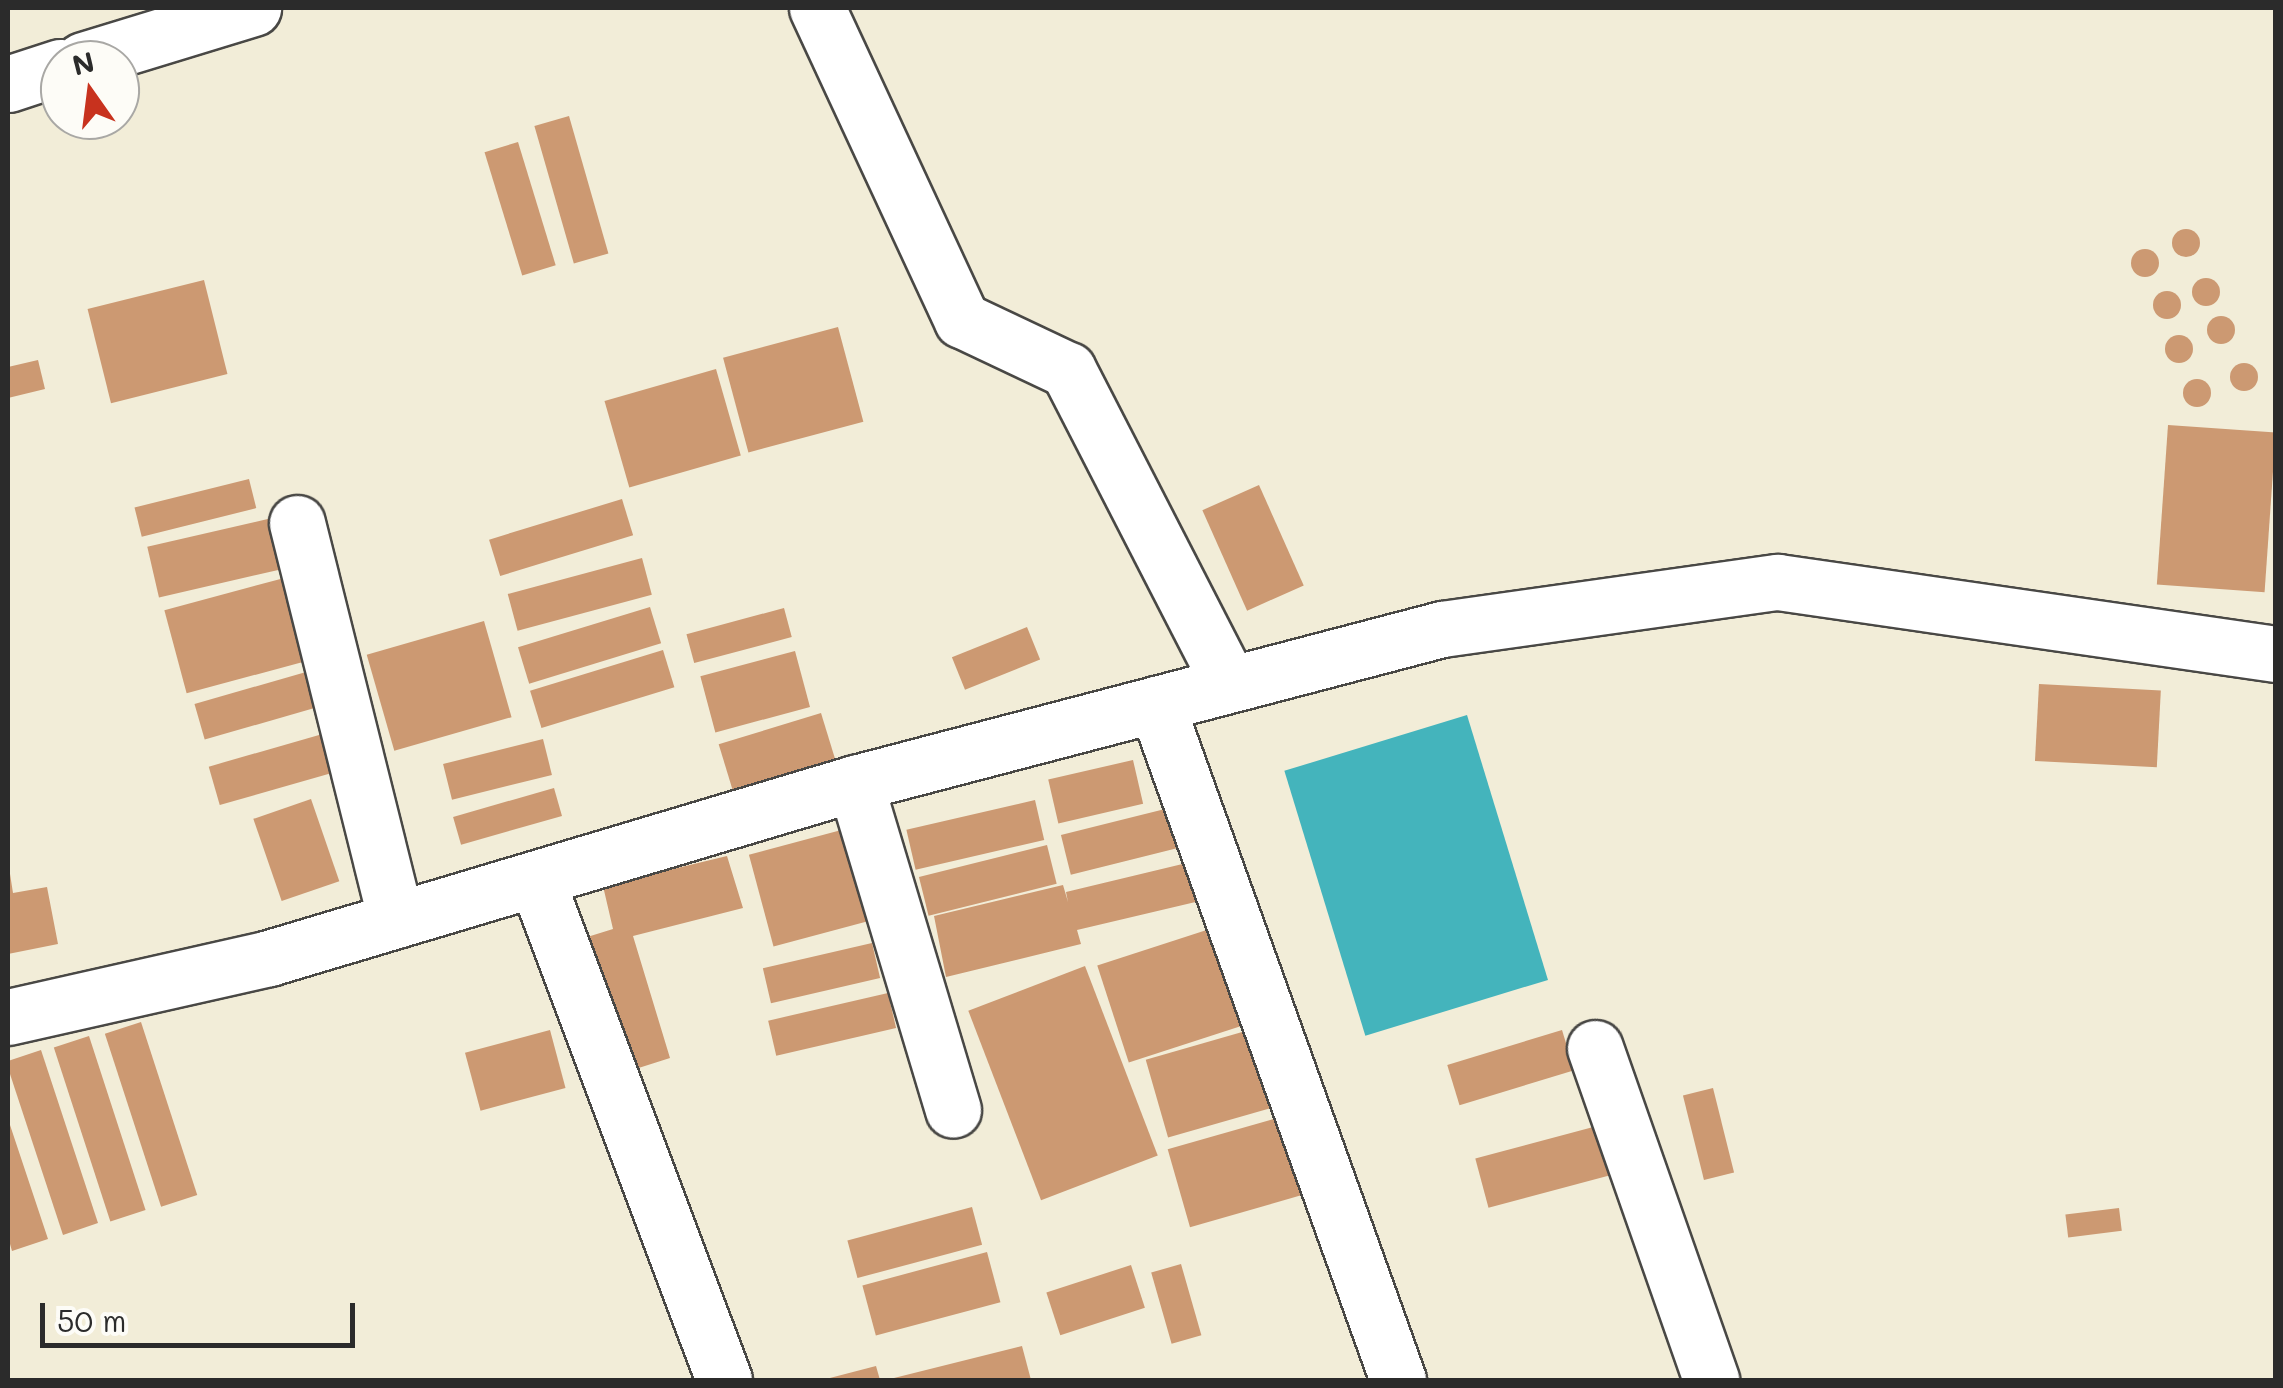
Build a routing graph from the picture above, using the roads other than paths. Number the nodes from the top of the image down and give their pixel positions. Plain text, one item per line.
1 (253, 8) edge
2 (816, 8) edge
3 (140, 43) edge
4 (297, 523) dead end
5 (2276, 654) edge
6 (1228, 681) junction
7 (1156, 704) junction
8 (855, 784) junction
9 (536, 879) junction
10 (396, 920) junction
11 (8, 1017) edge
12 (1596, 1048) dead end
13 (952, 1110) dead end
14 (724, 1380) edge
15 (1398, 1380) edge
16 (1711, 1380) edge

1 - 3 street
2 - 6 street
4 - 10 street
5 - 6 street
6 - 7 street
7 - 8 street
7 - 15 street
8 - 9 street
8 - 13 street
9 - 10 street
9 - 14 street
10 - 11 street
12 - 16 street

